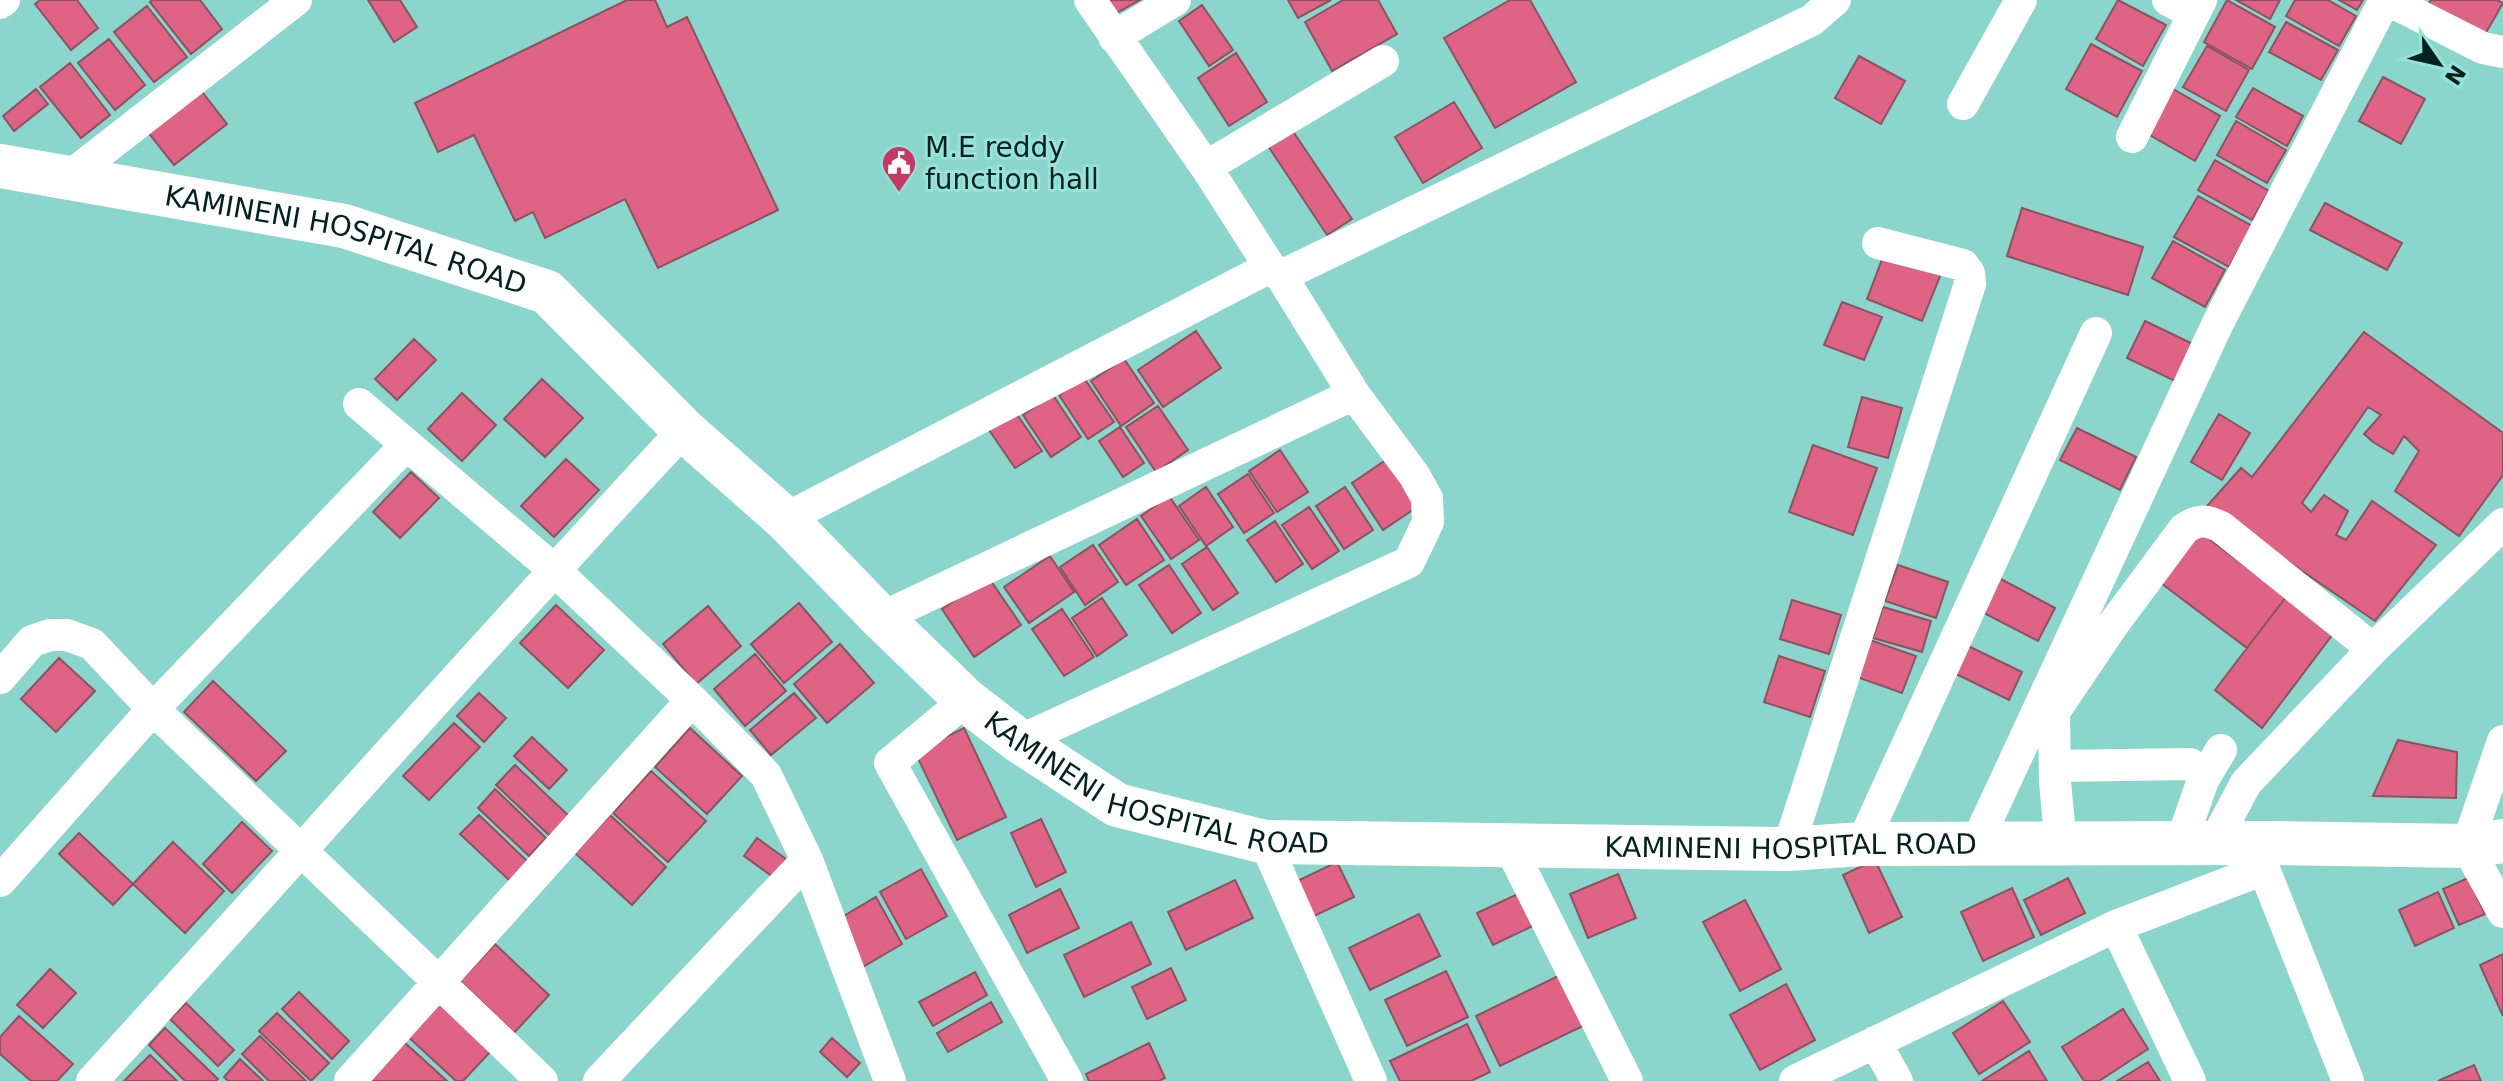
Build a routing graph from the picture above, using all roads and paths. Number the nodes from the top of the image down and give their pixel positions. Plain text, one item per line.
1 (296, 0) edge
2 (1090, 0) edge
3 (1175, 0) edge
4 (1835, 0) edge
5 (2021, 0) edge
6 (2386, 0) edge
7 (2188, 5) edge
8 (1114, 37) junction
9 (2503, 52) edge
10 (1383, 61) dead end
11 (1963, 104) dead end
12 (2132, 137) dead end
13 (0, 166) edge
14 (1206, 167) junction
15 (70, 176) junction
16 (1878, 243) dead end
17 (1276, 272) junction
18 (2096, 333) dead end
19 (1354, 394) junction
20 (359, 404) dead end
21 (684, 430) junction
22 (406, 445) junction
23 (785, 519) junction
24 (2503, 524) edge
25 (553, 569) junction
26 (881, 618) junction
27 (2373, 649) junction
28 (0, 678) edge
29 (692, 700) junction
30 (966, 700) junction
31 (153, 709) junction
32 (1019, 741) junction
33 (2503, 741) edge
34 (2221, 750) dead end
35 (2190, 764) dead end
36 (2056, 766) junction
37 (1265, 842) junction
38 (2198, 843) junction
39 (2485, 843) edge
40 (1862, 844) junction
41 (1976, 844) junction
42 (1509, 845) junction
43 (2061, 845) junction
44 (1788, 849) junction
45 (303, 851) junction
46 (2264, 856) junction
47 (807, 860) junction
48 (0, 881) edge
49 (2503, 912) edge
50 (2116, 926) junction
51 (438, 982) junction
52 (1875, 1042) junction
53 (879, 1075) edge
54 (92, 1081) edge
55 (350, 1081) edge
56 (542, 1081) edge
57 (599, 1081) edge
58 (1067, 1081) edge
59 (1371, 1081) edge
60 (1627, 1081) edge
61 (1795, 1081) edge
62 (1897, 1081) edge
63 (2190, 1081) edge
64 (2348, 1081) edge

1 - 15 street
2 - 8 street
3 - 8 street
4 - 17 street
5 - 11 street
6 - 9 street
6 - 41 street
7 - 12 street
8 - 14 street
10 - 14 street
13 - 15 street, KAMINENI HOSPITAL ROAD
14 - 17 street
15 - 21 street, KAMINENI HOSPITAL ROAD
16 - 44 street
17 - 19 street
17 - 23 street
18 - 40 street
19 - 26 street
19 - 32 street
20 - 22 street
21 - 23 street, KAMINENI HOSPITAL ROAD
21 - 25 street
22 - 25 street
22 - 31 street
23 - 26 street, KAMINENI HOSPITAL ROAD
24 - 27 street
25 - 29 street
25 - 45 street
26 - 30 street, KAMINENI HOSPITAL ROAD
27 - 36 street
27 - 38 street
28 - 31 street
29 - 47 street
29 - 51 street
30 - 32 street, KAMINENI HOSPITAL ROAD
30 - 58 street
31 - 45 street
31 - 48 street
32 - 37 street, KAMINENI HOSPITAL ROAD
33 - 39 street
34 - 38 street
35 - 36 street
36 - 43 street
37 - 42 street, KAMINENI HOSPITAL ROAD
37 - 59 street
38 - 43 street, KAMINENI HOSPITAL ROAD
38 - 46 street, KAMINENI HOSPITAL ROAD
39 - 46 street, KAMINENI HOSPITAL ROAD
39 - 49 street
40 - 41 street, KAMINENI HOSPITAL ROAD
40 - 44 street, KAMINENI HOSPITAL ROAD
41 - 43 street, KAMINENI HOSPITAL ROAD
42 - 44 street, KAMINENI HOSPITAL ROAD
42 - 60 street
45 - 51 street
45 - 54 street
46 - 50 street
46 - 64 street
47 - 53 street
47 - 57 street
50 - 52 street
50 - 63 street
51 - 55 street
51 - 56 street
52 - 61 street
52 - 62 street

